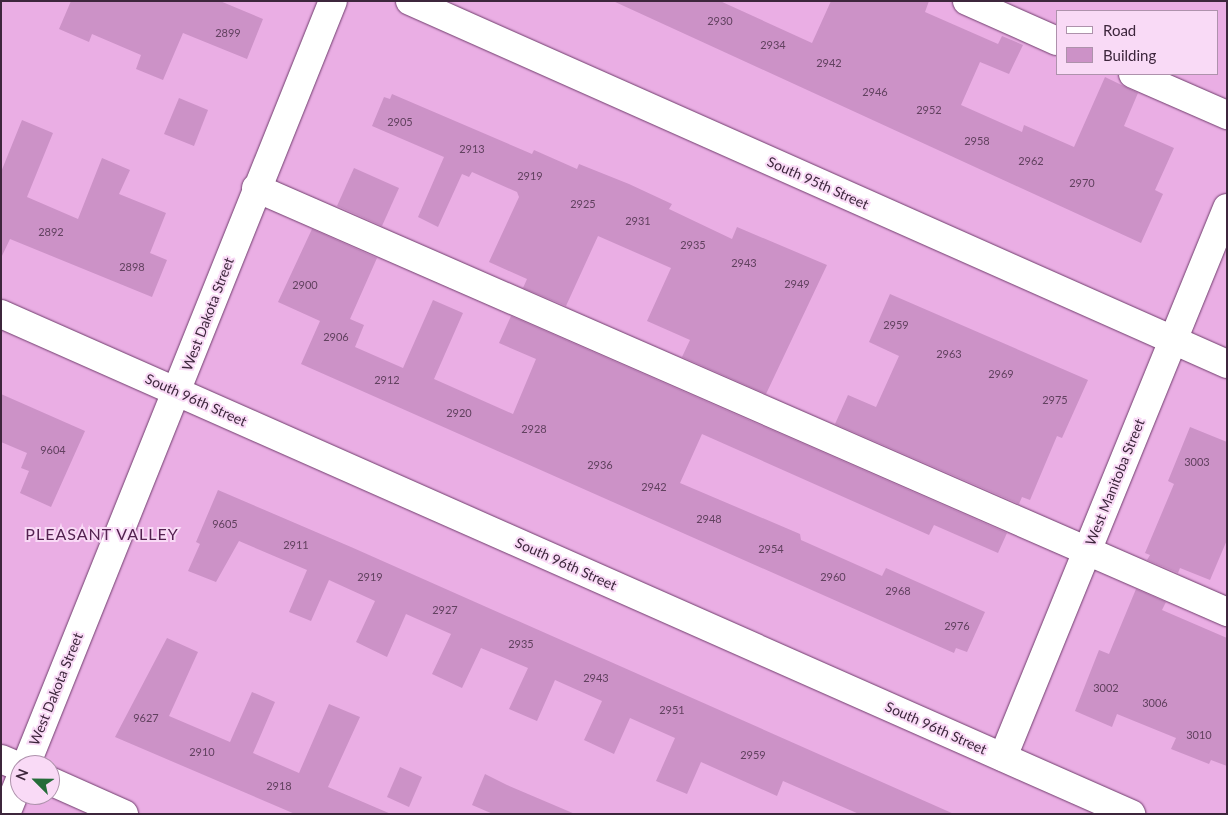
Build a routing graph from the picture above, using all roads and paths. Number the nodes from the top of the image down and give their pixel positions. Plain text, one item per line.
1 (334, 1) edge
2 (410, 1) edge
3 (967, 1) edge
4 (1056, 41) edge
5 (1135, 75) edge
6 (1227, 115) edge
7 (256, 188) junction
8 (1227, 208) edge
9 (1, 314) edge
10 (1172, 340) junction
11 (1227, 364) edge
12 (177, 391) junction
13 (1088, 550) junction
14 (1227, 612) edge
15 (30, 755) edge
16 (1003, 757) junction
17 (60, 785) edge
18 (124, 814) edge
19 (1131, 814) edge

1 - 7 street, West Dakota Street
2 - 10 street, South 95th Street
3 - 4 street
5 - 6 street
7 - 12 street, West Dakota Street
7 - 13 street
8 - 10 street, West Manitoba Street
9 - 12 street, South 96th Street
10 - 11 street, South 95th Street
10 - 13 street, West Manitoba Street
12 - 15 street, West Dakota Street
12 - 16 street, South 96th Street
13 - 14 street
13 - 16 street, West Manitoba Street
16 - 19 street, South 96th Street
17 - 18 street

